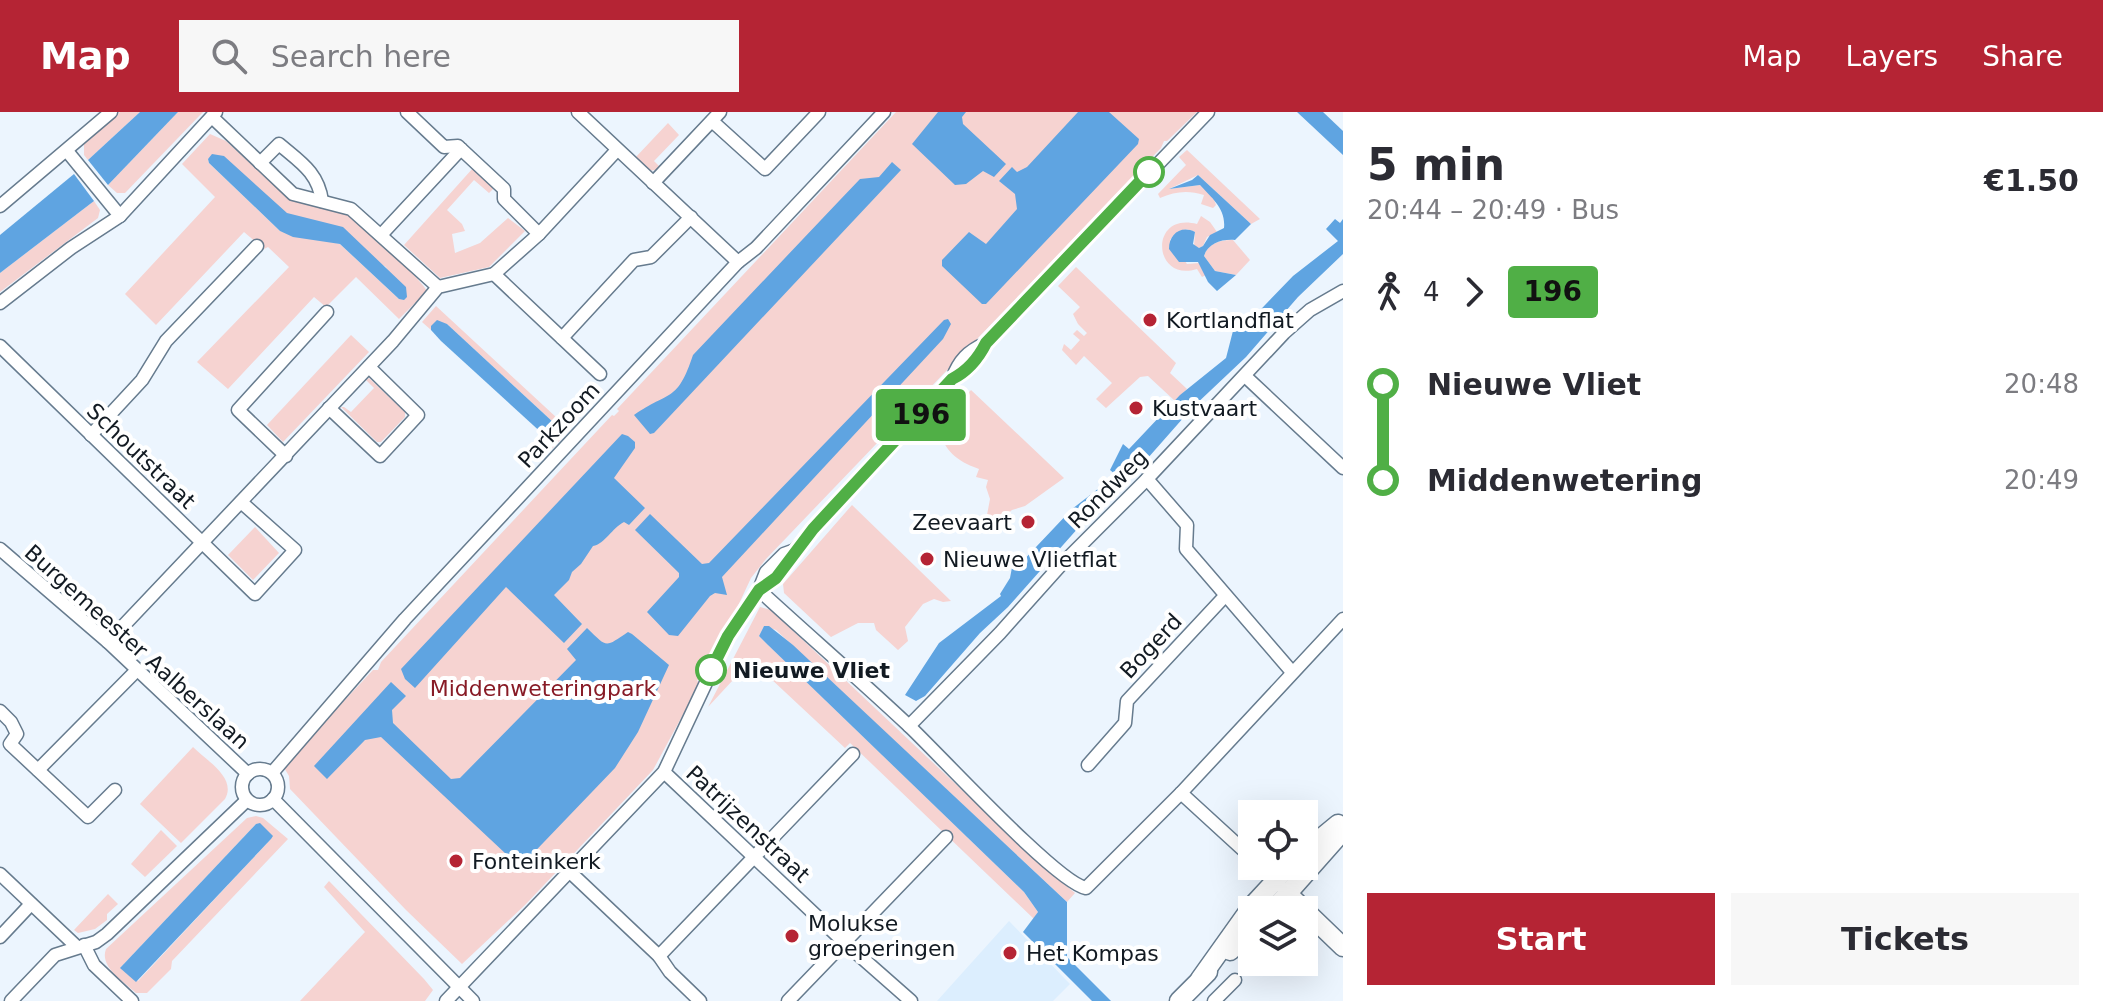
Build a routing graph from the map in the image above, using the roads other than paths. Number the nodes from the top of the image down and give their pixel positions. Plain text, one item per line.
1 (111, 112) edge
2 (407, 112) edge
3 (578, 112) edge
4 (819, 112) edge
5 (884, 112) edge
6 (1208, 112) edge
7 (214, 114) edge
8 (716, 117) edge
9 (461, 149) junction
10 (617, 150) junction
11 (67, 151) junction
12 (260, 163) junction
13 (653, 183) junction
14 (322, 201) junction
15 (3, 203) edge
16 (120, 216) junction
17 (691, 217) junction
18 (539, 234) junction
19 (381, 235) junction
20 (257, 246) dead end
21 (738, 262) junction
22 (494, 274) junction
23 (438, 287) junction
24 (1343, 291) edge
25 (0, 303) edge
26 (327, 312) dead end
27 (562, 338) junction
28 (0, 346) edge
29 (369, 367) junction
30 (600, 374) dead end
31 (1245, 376) junction
32 (329, 408) junction
33 (91, 435) junction
34 (286, 456) junction
35 (1343, 468) edge
36 (1147, 479) junction
37 (241, 502) junction
38 (202, 544) junction
39 (3, 558) edge
40 (759, 590) junction
41 (1225, 596) junction
42 (1343, 619) edge
43 (108, 642) junction
44 (137, 670) junction
45 (1292, 672) junction
46 (0, 711) edge
47 (909, 726) junction
48 (10, 744) junction
49 (853, 754) dead end
50 (0, 755) edge
51 (1088, 765) dead end
52 (38, 770) junction
53 (664, 772) junction
54 (272, 773) junction
55 (248, 774) junction
56 (115, 790) dead end
57 (1181, 793) junction
58 (273, 799) junction
59 (247, 800) junction
60 (1343, 820) edge
61 (1343, 831) edge
62 (946, 837) dead end
63 (1318, 841) edge
64 (1238, 845) edge
65 (754, 857) junction
66 (570, 872) junction
67 (0, 874) edge
68 (1275, 881) joint
69 (1289, 895) junction
70 (31, 904) junction
71 (0, 937) edge
72 (844, 942) junction
73 (1238, 944) edge
74 (80, 946) junction
75 (1343, 947) edge
76 (659, 956) junction
77 (1200, 979) junction
78 (1235, 980) dead end
79 (458, 988) junction
80 (11, 1001) edge
81 (132, 1001) edge
82 (446, 1001) edge
83 (473, 1001) edge
84 (700, 1001) edge
85 (788, 1001) edge
86 (911, 1001) edge
87 (1179, 1001) edge
88 (1214, 1001) edge

1 - 11 street
2 - 9 street
3 - 10 street
4 - 8 street
5 - 21 street, Parkzoom
6 - 40 street
7 - 12 street
7 - 16 street
8 - 13 street
9 - 18 street
9 - 19 street
10 - 13 street
10 - 18 street
11 - 15 street
11 - 16 street
12 - 14 street
12 - 14 street
13 - 17 street
14 - 19 street
16 - 25 street
17 - 21 street
17 - 27 street
18 - 22 street
19 - 23 street
20 - 33 street
21 - 54 street, Parkzoom
22 - 23 street
22 - 27 street
23 - 29 street
24 - 31 street, Rondweg
26 - 34 street
27 - 30 street
28 - 33 street, Schoutstraat
29 - 32 street
29 - 32 street
31 - 35 street
31 - 36 street, Rondweg
32 - 34 street
33 - 38 street, Schoutstraat
34 - 37 street
36 - 41 street
36 - 47 street, Rondweg
37 - 38 street
37 - 38 street, Schoutstraat
38 - 43 street
39 - 43 street, Burgemeester Aalberslaan
40 - 47 street
40 - 53 street
41 - 45 street
41 - 51 street, Bogerd
42 - 45 street
43 - 44 street, Burgemeester Aalberslaan
44 - 52 street
44 - 55 street, Burgemeester Aalberslaan
45 - 57 street
46 - 48 street
47 - 57 street
48 - 50 street
48 - 52 street
49 - 65 street
52 - 56 street
53 - 65 street, Patrijzenstraat
53 - 66 street
54 - 55 street
54 - 58 street
55 - 59 street
57 - 64 street
58 - 59 street
58 - 79 street
59 - 74 street
60 - 63 street
61 - 69 street
62 - 72 street
65 - 72 street, Patrijzenstraat
65 - 76 street
66 - 76 street
66 - 79 street
67 - 70 street
68 - 69 street
68 - 77 street
69 - 75 street
70 - 71 street
70 - 74 street
72 - 85 street
72 - 86 street, Patrijzenstraat
73 - 77 street
74 - 80 street
74 - 81 street
76 - 84 street
77 - 87 street
78 - 88 street
79 - 82 street
79 - 83 street

